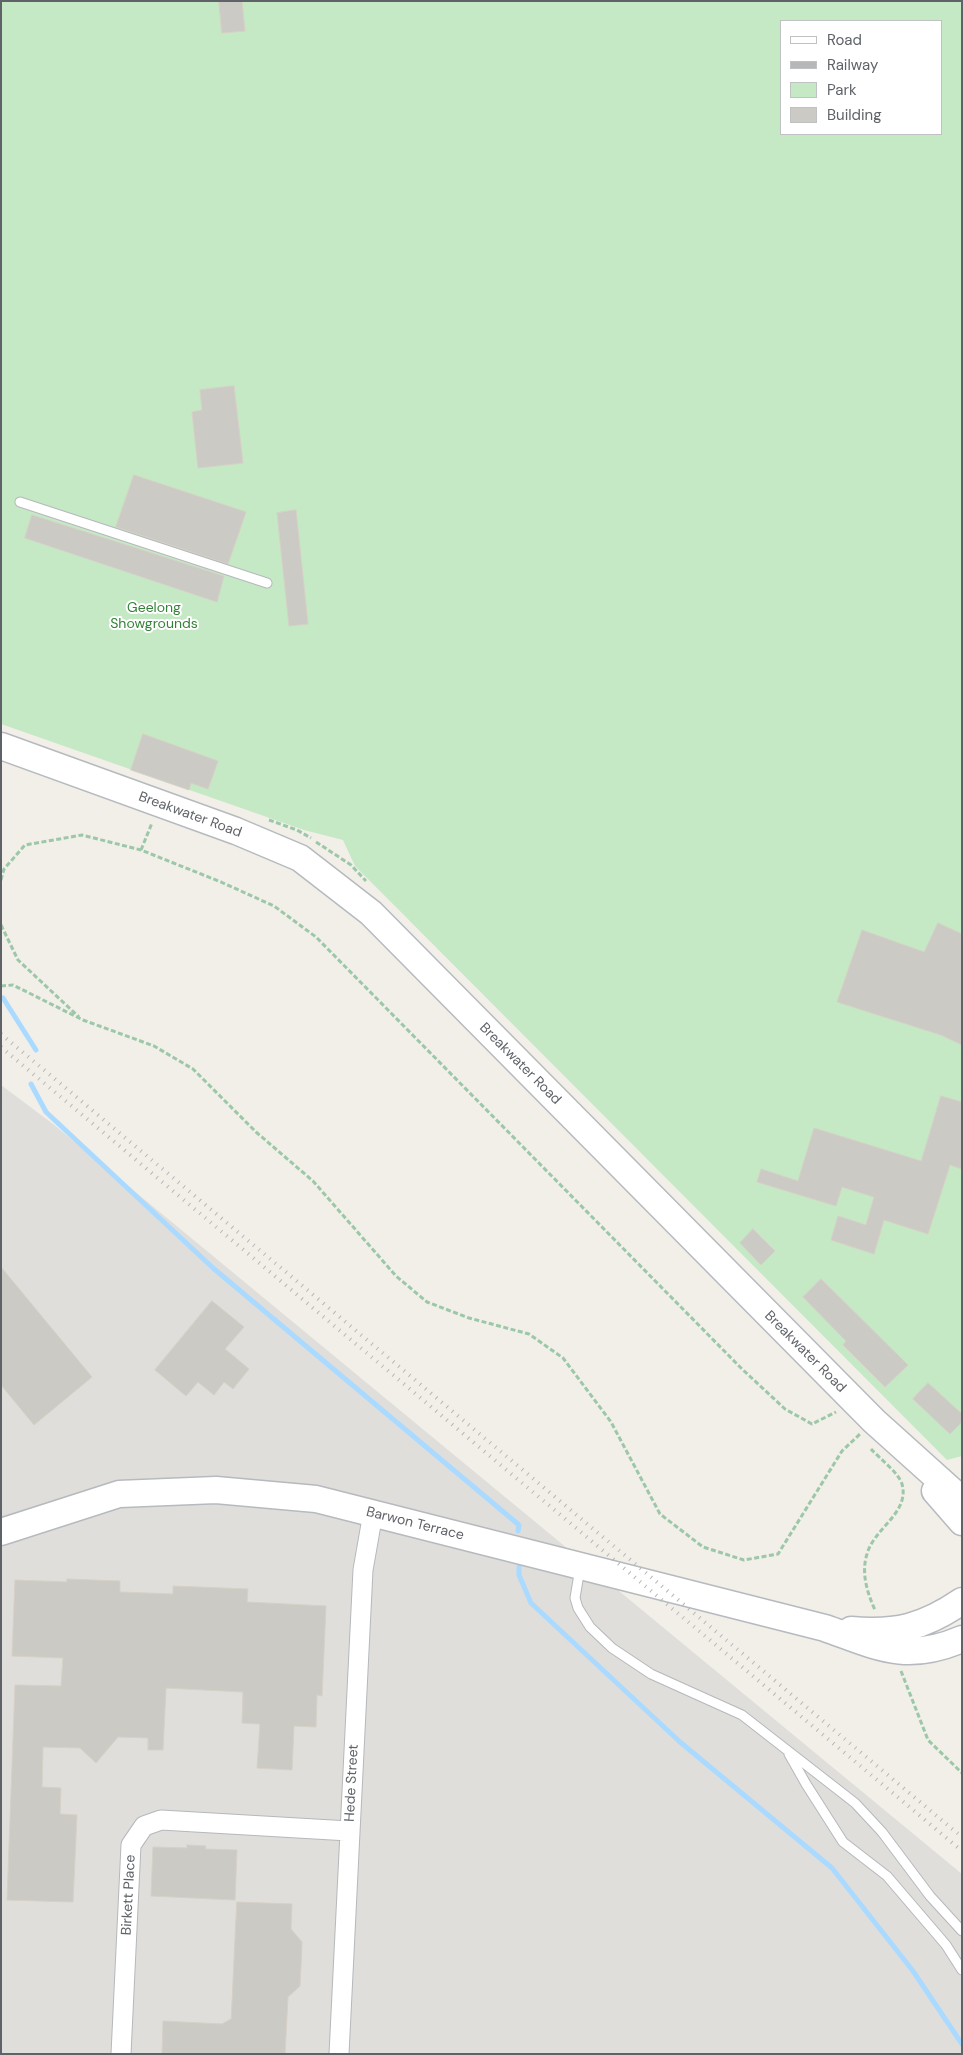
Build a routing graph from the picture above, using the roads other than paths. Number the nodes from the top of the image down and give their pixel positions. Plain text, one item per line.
1 (20, 502) dead end
2 (267, 583) dead end
3 (1, 746) edge
4 (958, 1502) edge
5 (373, 1513) junction
6 (1, 1532) edge
7 (581, 1565) junction
8 (962, 1585) edge
9 (962, 1601) edge
10 (924, 1623) junction
11 (962, 1638) edge
12 (887, 1641) junction
13 (787, 1750) junction
14 (349, 1831) junction
15 (962, 1931) edge
16 (962, 1970) edge
17 (121, 2054) edge
18 (339, 2054) edge

1 - 2 lane
3 - 4 street, Breakwater Road
5 - 6 street, Barwon Terrace
5 - 7 street, Barwon Terrace
5 - 14 street, Hede Street
7 - 12 street, Barwon Terrace
7 - 13 lane
8 - 10 street, Barwon Terrace
9 - 10 street, Barwon Terrace
10 - 12 street, Barwon Terrace
11 - 12 street, Barwon Terrace
13 - 15 lane
13 - 16 lane
14 - 17 street, Birkett Place
14 - 18 street, Hede Street

